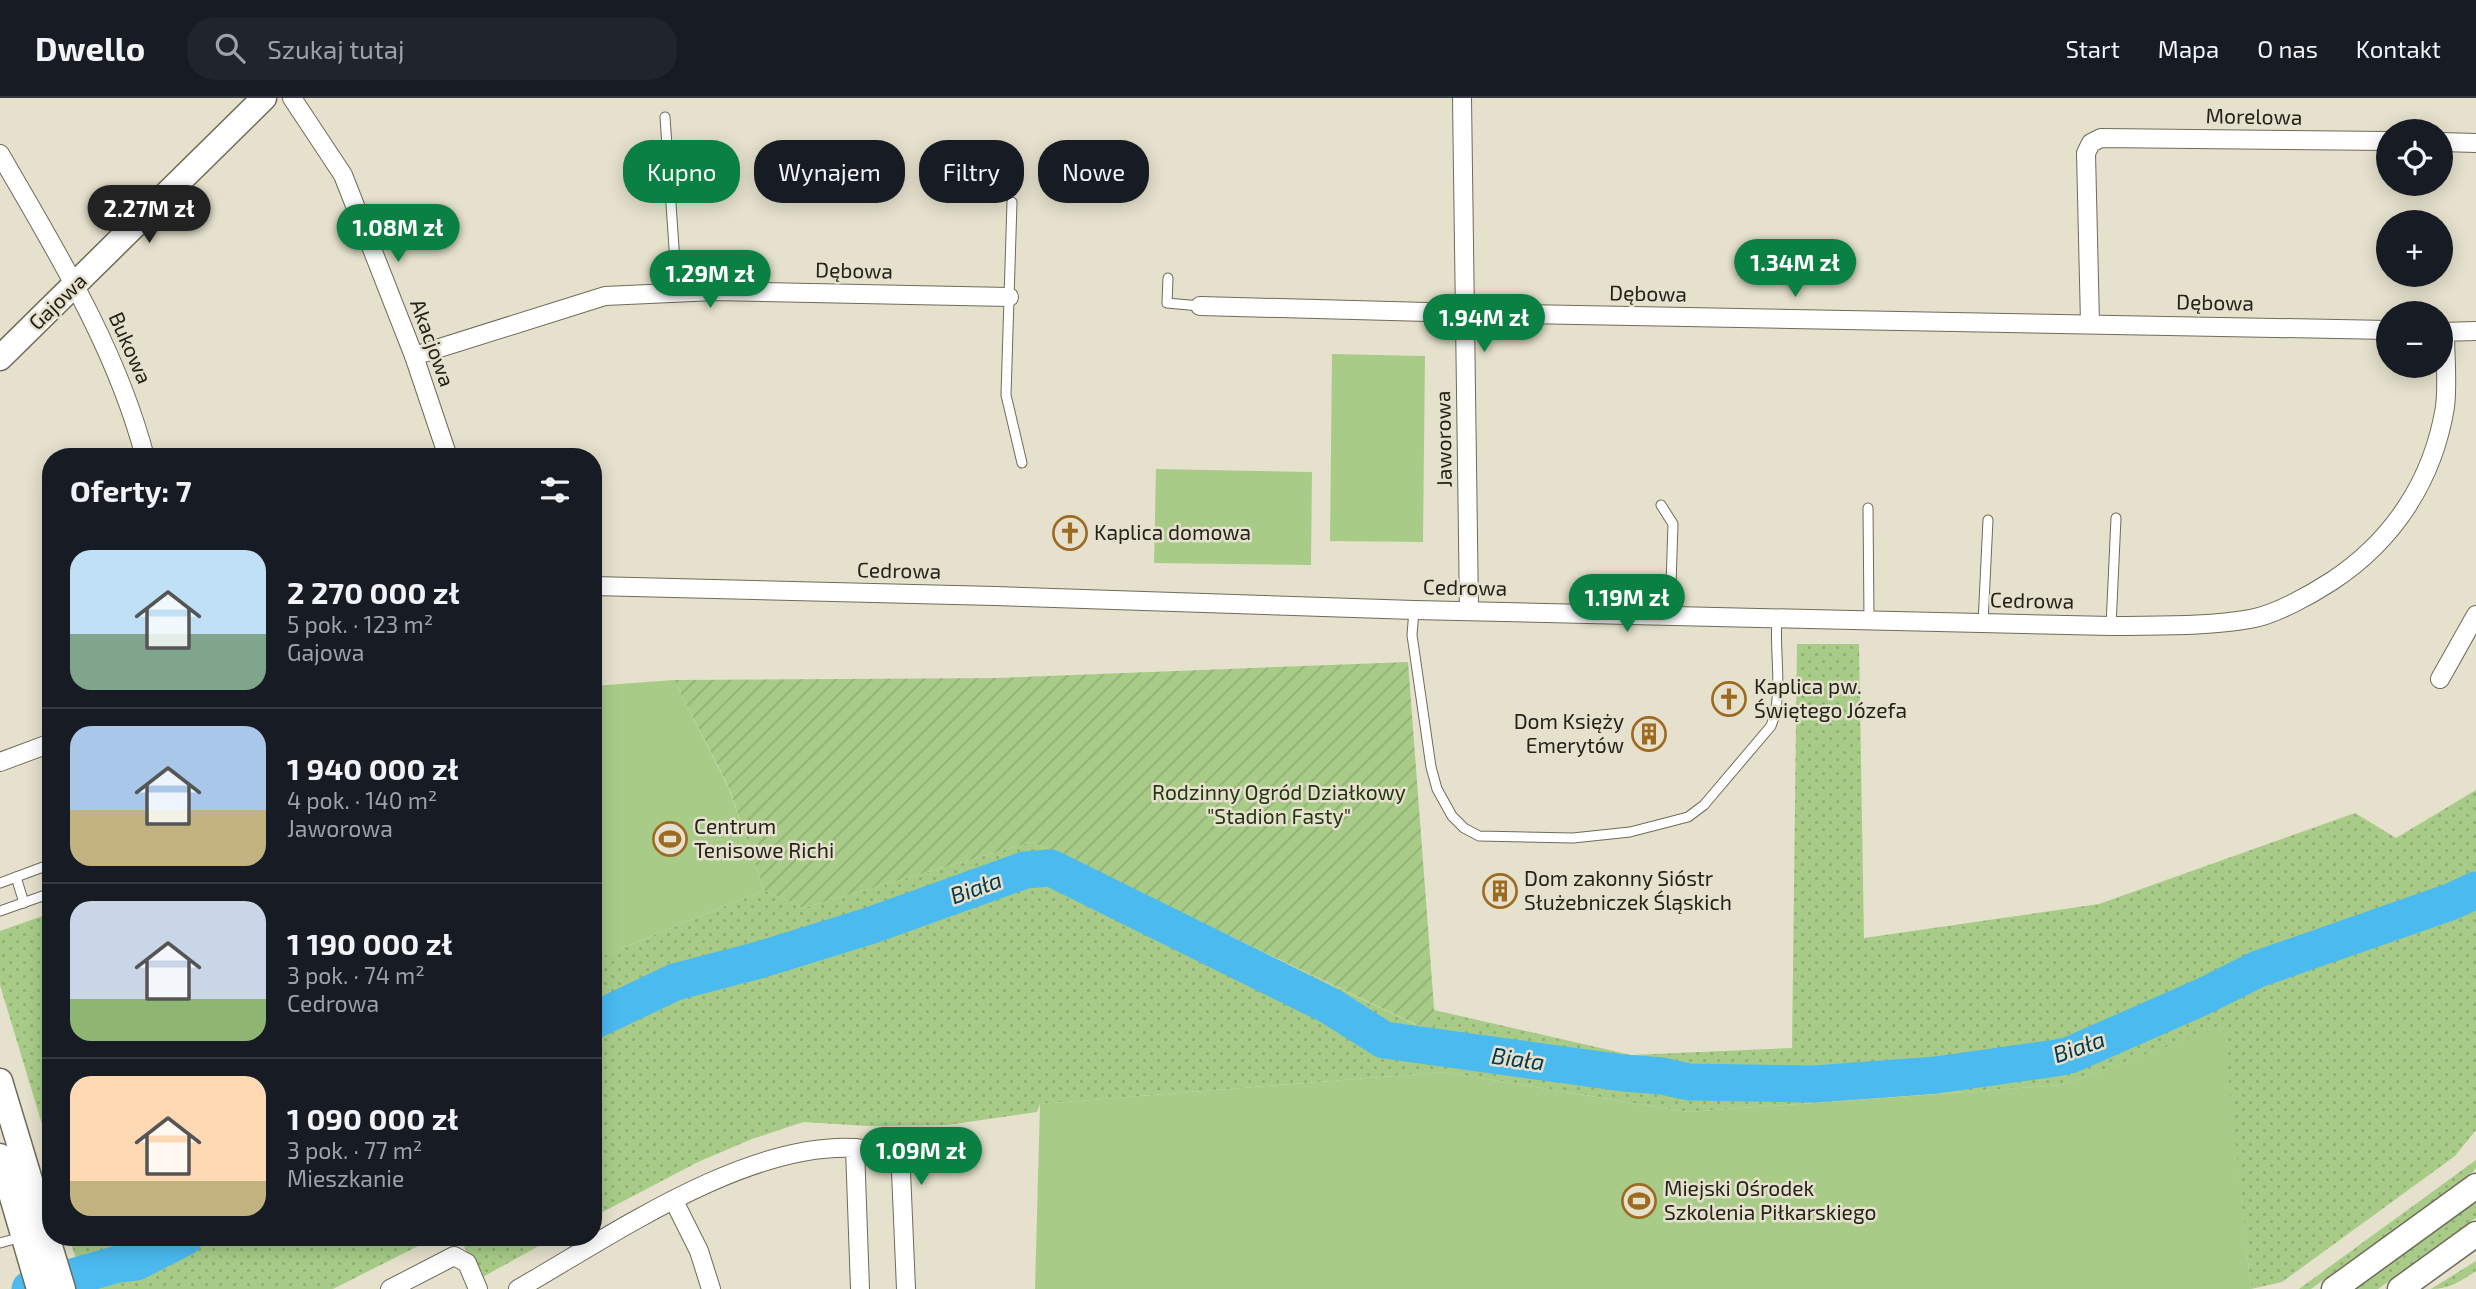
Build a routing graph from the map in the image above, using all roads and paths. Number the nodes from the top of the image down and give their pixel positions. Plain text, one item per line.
1 (264, 98) edge
2 (292, 98) edge
3 (1462, 98) edge
4 (664, 117) dead end
5 (2376, 141) edge
6 (2453, 142) edge
7 (2476, 143) edge
8 (0, 153) edge
9 (1012, 203) edge
10 (1168, 278) dead end
11 (75, 286) junction
12 (677, 291) junction
13 (1009, 297) junction
14 (1200, 306) joint
15 (1465, 313) junction
16 (2090, 323) junction
17 (2376, 330) edge
18 (2476, 331) edge
19 (2453, 332) edge
20 (414, 356) junction
21 (0, 358) edge
22 (2444, 378) edge
23 (142, 448) edge
24 (445, 448) edge
25 (1022, 463) dead end
26 (1661, 505) dead end
27 (1868, 508) dead end
28 (2116, 518) dead end
29 (1988, 520) dead end
30 (602, 586) edge
31 (1414, 610) junction
32 (1469, 611) junction
33 (2476, 615) edge
34 (1670, 616) junction
35 (1777, 619) junction
36 (1869, 619) junction
37 (1983, 623) junction
38 (2112, 626) junction
39 (2440, 679) dead end
40 (42, 746) edge
41 (0, 762) edge
42 (42, 867) edge
43 (16, 877) junction
44 (0, 883) edge
45 (42, 896) edge
46 (24, 903) junction
47 (0, 911) edge
48 (0, 1081) edge
49 (855, 1148) junction
50 (0, 1156) edge
51 (2476, 1186) edge
52 (674, 1201) junction
53 (2476, 1234) edge
54 (602, 1242) edge
55 (25, 1244) edge
56 (594, 1246) edge
57 (39, 1289) edge
58 (63, 1289) edge
59 (390, 1289) edge
60 (478, 1289) edge
61 (518, 1289) edge
62 (711, 1289) edge
63 (860, 1289) edge
64 (906, 1289) edge
65 (2334, 1289) edge
66 (2400, 1289) edge

1 - 11 main road, Gajowa
2 - 20 street, Akacjowa
3 - 15 street, Jaworowa
4 - 12 lane
5 - 16 street, Morelowa
6 - 7 street
8 - 11 street, Bukowa
9 - 13 lane
10 - 14 lane
11 - 21 main road, Gajowa
11 - 23 street, Bukowa
12 - 13 street, Dębowa
12 - 20 street, Dębowa
13 - 25 lane
14 - 15 street, Dębowa
15 - 16 street, Dębowa
15 - 32 street, Jaworowa
16 - 17 street, Dębowa
18 - 19 street
20 - 24 street, Akacjowa
22 - 38 street, Cedrowa
26 - 34 lane
27 - 36 lane
28 - 38 lane
29 - 37 lane
30 - 31 street, Cedrowa
31 - 32 street, Cedrowa
31 - 35 lane
32 - 34 street, Cedrowa
33 - 39 street
34 - 35 street, Cedrowa
35 - 36 street, Cedrowa
36 - 37 street, Cedrowa
37 - 38 street, Cedrowa
40 - 41 street
42 - 43 lane
43 - 44 lane
43 - 46 lane
45 - 46 lane
46 - 47 lane
48 - 55 main road
49 - 52 street
49 - 63 street
49 - 64 street
50 - 55 main road
51 - 65 main road
52 - 54 street
52 - 62 street
53 - 66 main road
55 - 57 main road
55 - 58 main road
56 - 61 street
59 - 60 street

